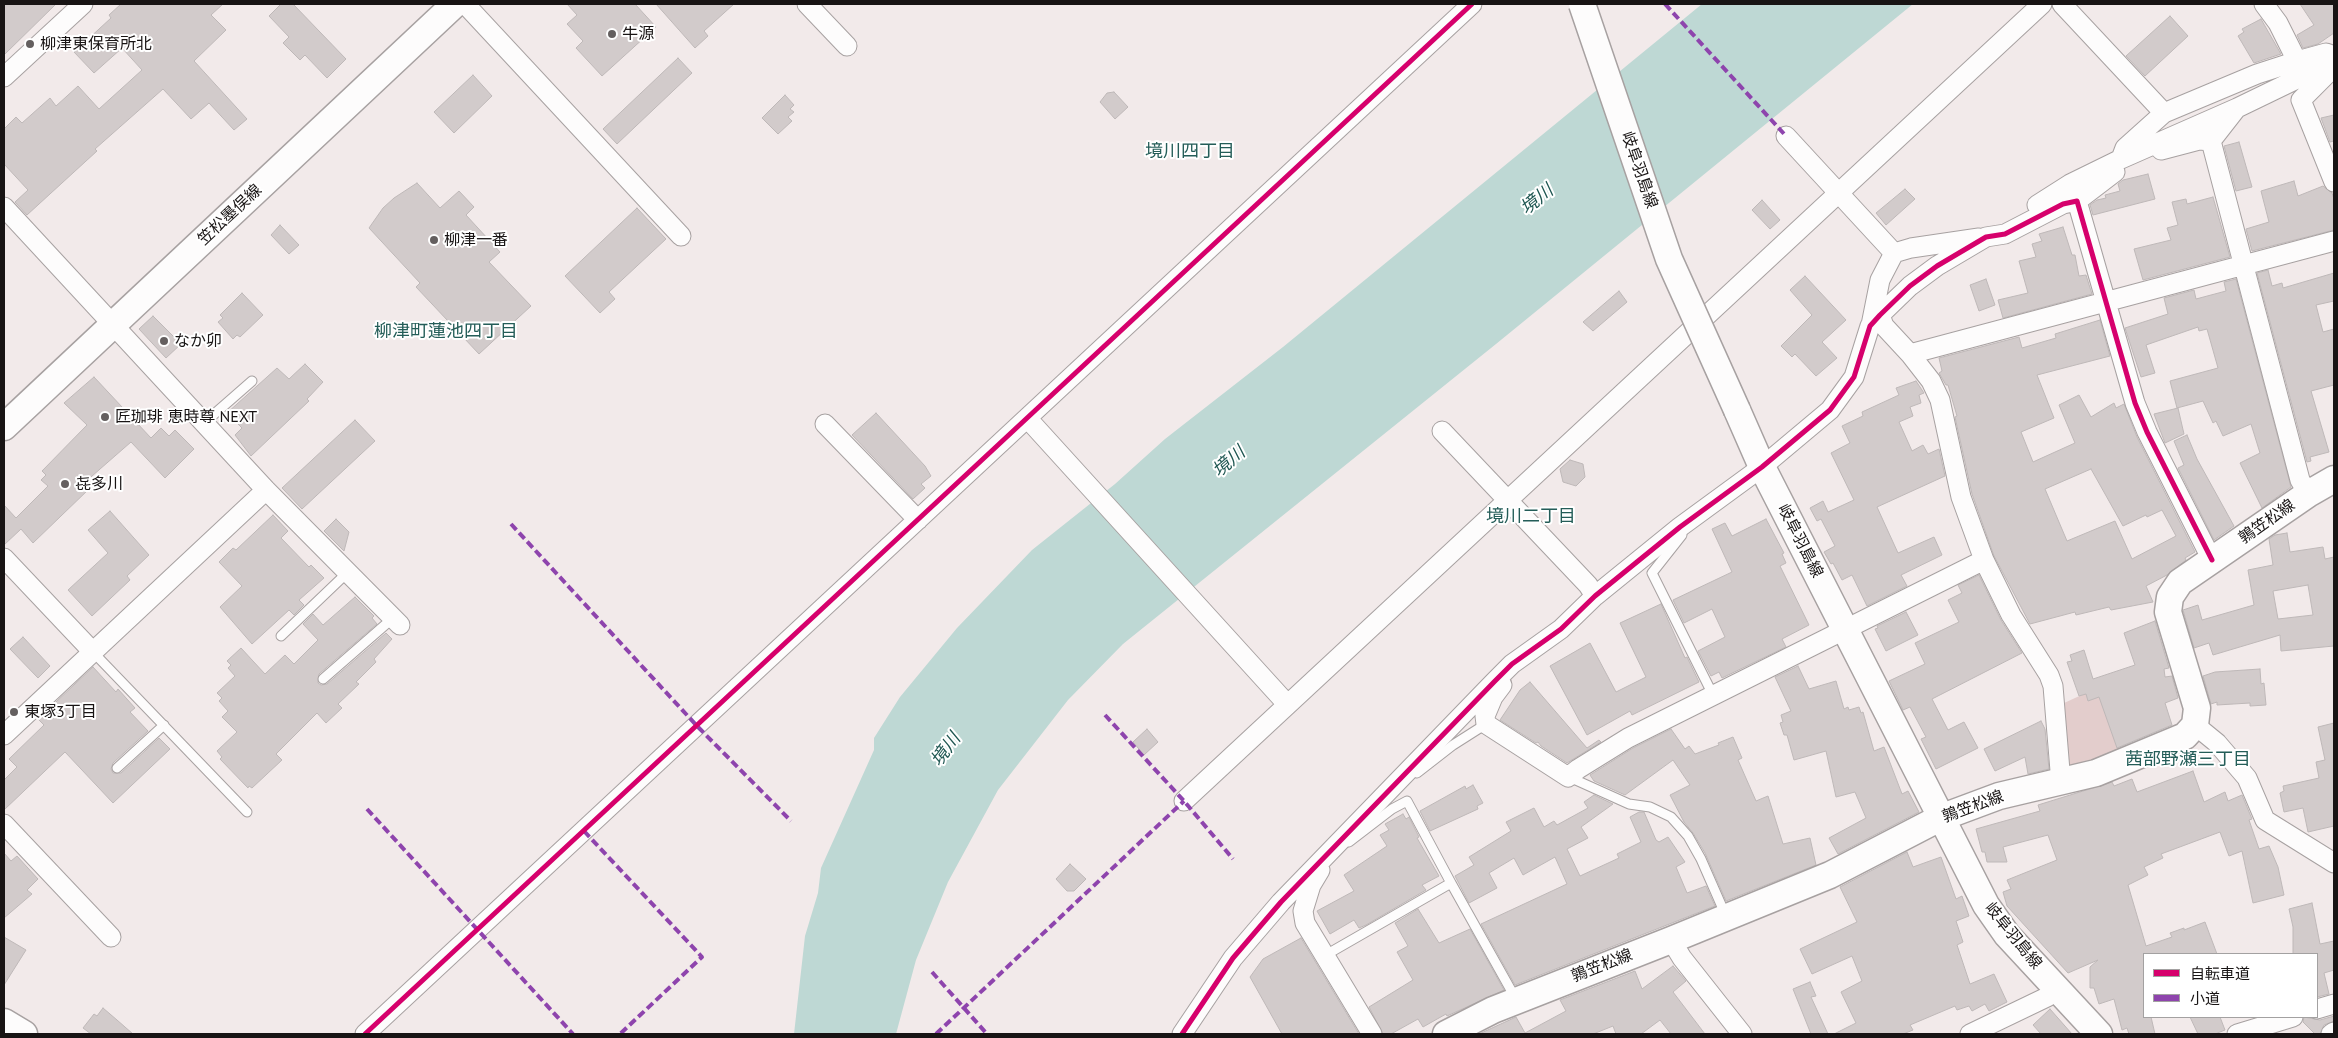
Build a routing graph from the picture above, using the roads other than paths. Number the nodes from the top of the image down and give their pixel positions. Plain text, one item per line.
1 (83, 4) edge
2 (455, 4) edge
3 (465, 4) edge
4 (807, 4) edge
5 (1472, 4) edge
6 (1582, 4) edge
7 (2042, 4) edge
8 (2062, 4) edge
9 (2264, 4) edge
10 (847, 46) dead end
11 (2334, 60) edge
12 (2297, 61) junction
13 (4, 77) edge
14 (2237, 108) junction
15 (2164, 113) junction
16 (1786, 136) dead end
17 (2211, 141) junction
18 (2138, 150) junction
19 (2120, 159) junction
20 (2334, 182) edge
21 (1837, 193) junction
22 (2077, 201) junction
23 (4, 207) edge
24 (681, 236) dead end
25 (1986, 238) junction
26 (2334, 241) edge
27 (1894, 253) junction
28 (2243, 264) junction
29 (2106, 303) junction
30 (1875, 321) junction
31 (113, 325) junction
32 (1910, 354) junction
33 (252, 381) dead end
34 (1027, 418) junction
35 (204, 423) junction
36 (825, 424) dead end
37 (4, 427) edge
38 (1442, 431) dead end
39 (1762, 466) junction
40 (2334, 479) edge
41 (266, 490) junction
42 (2308, 494) junction
43 (1507, 500) junction
44 (918, 520) junction
45 (1680, 527) junction
46 (4, 558) edge
47 (1984, 560) junction
48 (2212, 560) junction
49 (348, 572) junction
50 (1595, 596) junction
51 (397, 621) joint
52 (1845, 630) junction
53 (280, 636) dead end
54 (94, 652) junction
55 (1512, 664) junction
56 (323, 679) dead end
57 (1712, 694) junction
58 (1287, 704) junction
59 (1486, 724) junction
60 (164, 725) junction
61 (2194, 725) junction
62 (4, 735) edge
63 (117, 768) dead end
64 (1404, 775) junction
65 (1568, 777) junction
66 (2061, 783) junction
67 (1184, 800) dead end
68 (247, 812) dead end
69 (1940, 818) junction
70 (4, 824) edge
71 (1337, 845) junction
72 (1323, 860) junction
73 (2334, 863) edge
74 (1451, 883) junction
75 (1726, 918) junction
76 (111, 937) dead end
77 (1671, 940) junction
78 (1324, 956) junction
79 (2057, 989) junction
80 (1514, 1001) junction
81 (2334, 1004) edge
82 (2318, 1009) edge
83 (2289, 1018) edge
84 (4, 1022) edge
85 (2334, 1032) edge
86 (24, 1034) edge
87 (367, 1034) edge
88 (1182, 1034) edge
89 (1372, 1034) edge
90 (1446, 1034) edge
91 (1742, 1034) edge
92 (1970, 1034) edge
93 (2099, 1034) edge
94 (2237, 1034) edge
95 (2331, 1034) edge

1 - 13 street
2 - 31 main road, 笠松墨俣線
3 - 24 street
4 - 10 street
5 - 34 street
6 - 39 main road, 岐阜羽島線, bridge
7 - 21 street
8 - 15 street
9 - 12 street
11 - 12 street
11 - 14 street
11 - 20 street
12 - 15 street
14 - 17 street
14 - 18 street
15 - 19 street
16 - 21 street
17 - 18 street
17 - 28 street
18 - 19 street
18 - 22 street
19 - 25 street
21 - 27 street
21 - 43 street
22 - 25 street
22 - 29 street
23 - 31 street
25 - 27 street
25 - 30 street
26 - 28 street
27 - 30 street
28 - 29 street
28 - 42 street
29 - 32 street
29 - 48 street
30 - 32 street
30 - 39 street
31 - 35 street
31 - 37 main road, 笠松墨俣線
32 - 47 street
33 - 35 lane
34 - 44 street
34 - 58 street
35 - 41 street
36 - 44 street
38 - 43 street
39 - 45 street
39 - 52 main road, 岐阜羽島線
40 - 42 main road, 鶉笠松線
41 - 49 street
41 - 54 street
42 - 48 main road, 鶉笠松線
43 - 50 street
43 - 58 street
44 - 87 street
45 - 50 street
45 - 57 lane
46 - 54 street
47 - 52 street
47 - 66 street
48 - 61 main road, 鶉笠松線
49 - 51 street
49 - 53 lane
50 - 55 street
51 - 56 lane
52 - 57 street
52 - 69 main road, 岐阜羽島線
54 - 60 lane
54 - 62 street
55 - 59 street
55 - 64 street
57 - 65 street
58 - 67 street
59 - 64 lane
59 - 65 street
60 - 63 lane
60 - 68 lane
61 - 66 main road, 鶉笠松線
61 - 73 street
64 - 71 street
65 - 75 lane
66 - 69 main road, 鶉笠松線
69 - 75 main road, 鶉笠松線
69 - 79 main road, 岐阜羽島線
70 - 76 street
71 - 72 street
71 - 74 lane
72 - 78 street
72 - 88 street
74 - 78 lane
74 - 80 lane
75 - 77 main road, 鶉笠松線
77 - 80 main road, 鶉笠松線
77 - 91 street
78 - 89 street
79 - 92 street
79 - 93 main road, 岐阜羽島線
80 - 90 main road, 鶉笠松線
81 - 82 street
83 - 94 street
84 - 86 main road
85 - 95 street

